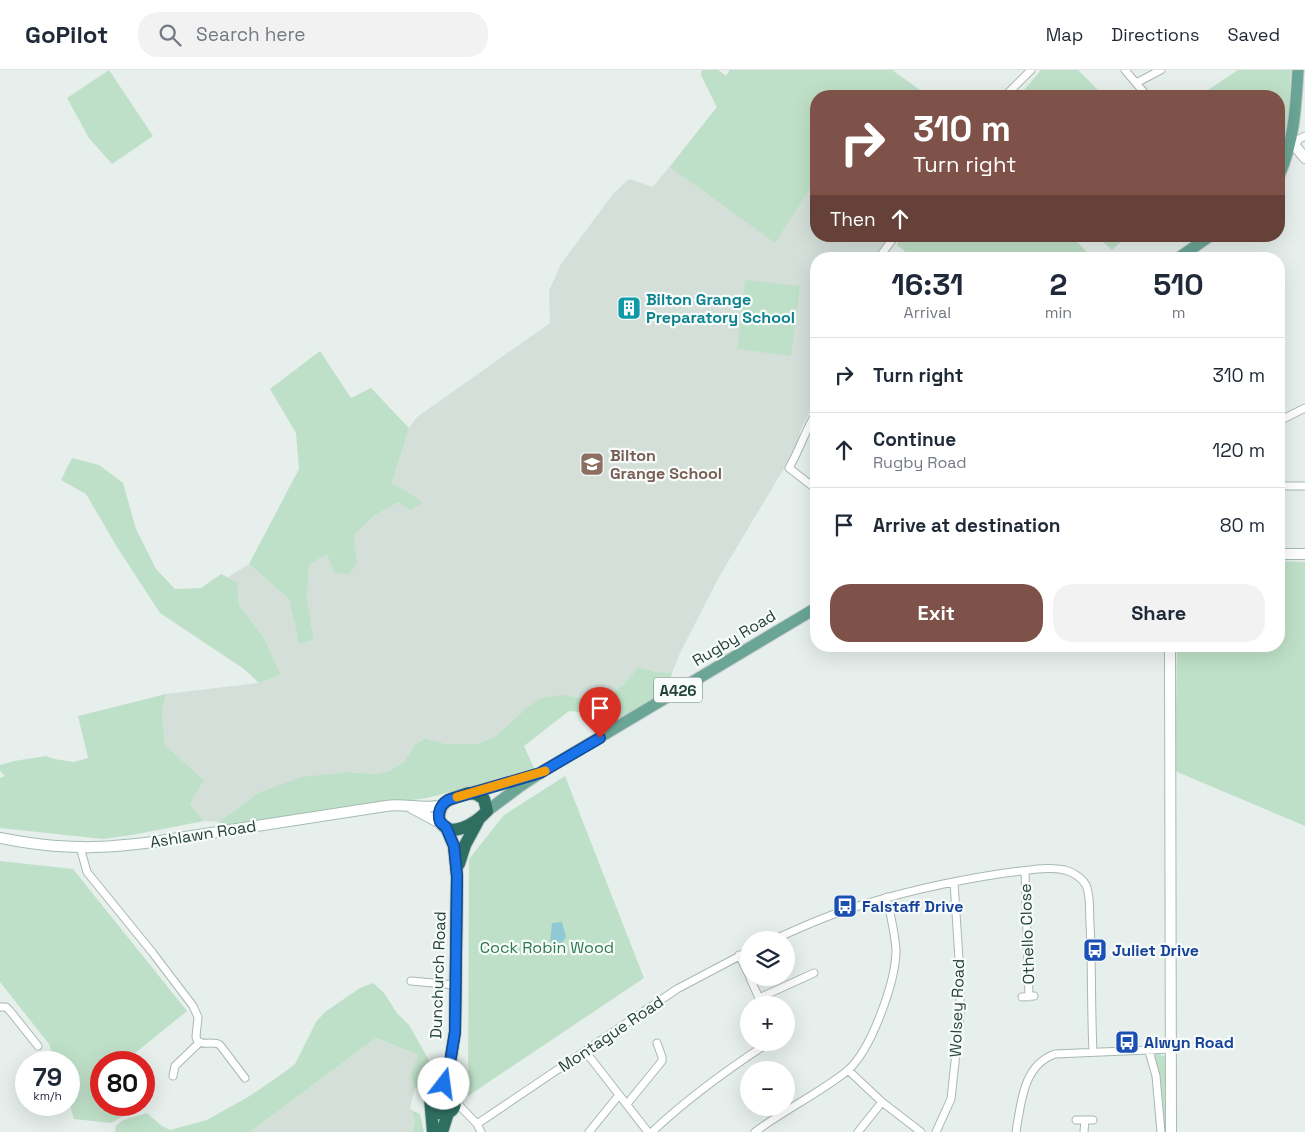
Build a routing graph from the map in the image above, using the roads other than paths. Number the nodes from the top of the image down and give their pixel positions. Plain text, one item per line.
1 (1031, 70) edge
2 (1126, 70) edge
3 (1161, 70) edge
4 (1298, 70) edge
5 (1136, 83) junction
6 (1011, 90) edge
7 (1142, 90) edge
8 (1305, 136) edge
9 (1293, 145) junction
10 (1305, 158) edge
11 (1285, 163) edge
12 (1201, 242) edge
13 (1187, 252) edge
14 (1305, 408) edge
15 (1285, 418) edge
16 (810, 423) edge
17 (810, 484) edge
18 (1285, 486) edge
19 (1305, 486) edge
20 (1285, 554) edge
21 (1305, 554) edge
22 (810, 612) edge
23 (1170, 652) edge
24 (540, 773) junction
25 (469, 793) junction
26 (442, 805) junction
27 (406, 806) junction
28 (484, 815) junction
29 (443, 825) junction
30 (0, 838) edge
31 (80, 847) junction
32 (1025, 870) junction
33 (457, 876) junction
34 (954, 882) junction
35 (888, 898) junction
36 (792, 931) edge
37 (739, 955) edge
38 (814, 973) dead end
39 (411, 981) dead end
40 (795, 982) edge
41 (456, 985) junction
42 (754, 986) edge
43 (785, 986) edge
44 (1028, 997) dead end
45 (0, 1007) edge
46 (200, 1042) junction
47 (657, 1043) dead end
48 (38, 1046) dead end
49 (1171, 1049) junction
50 (585, 1051) junction
51 (758, 1051) edge
52 (1149, 1051) junction
53 (1093, 1052) junction
54 (848, 1070) junction
55 (173, 1076) dead end
56 (244, 1078) dead end
57 (619, 1096) junction
58 (452, 1102) junction
59 (882, 1102) junction
60 (627, 1104) junction
61 (432, 1108) junction
62 (1076, 1120) dead end
63 (477, 1124) junction
64 (433, 1132) edge
65 (442, 1132) edge
66 (481, 1132) edge
67 (589, 1132) edge
68 (648, 1132) edge
69 (652, 1132) edge
70 (755, 1132) edge
71 (858, 1132) edge
72 (921, 1132) edge
73 (936, 1132) edge
74 (1016, 1132) edge
75 (1084, 1132) edge
76 (1161, 1132) edge
77 (1171, 1132) edge

1 - 6 street
2 - 5 street
3 - 5 street
4 - 9 main road
5 - 7 street
8 - 9 street
9 - 10 street
9 - 11 main road
12 - 13 main road
14 - 15 street
16 - 17 street
18 - 19 street
20 - 21 street
22 - 24 main road, Rugby Road / A426
23 - 49 street
24 - 25 main road
24 - 28 main road, Dunchurch Road / A426
25 - 26 highway
25 - 28 highway
26 - 27 street, Ashlawn Road
26 - 29 highway
27 - 29 street, Ashlawn Road
27 - 31 street, Ashlawn Road
28 - 29 highway
28 - 33 highway, Dunchurch Road / A426
29 - 33 highway, Dunchurch Road / A426
30 - 31 street, Ashlawn Road
31 - 46 street
32 - 34 street
32 - 44 street, Othello Close
32 - 53 street
33 - 41 highway, Dunchurch Road / A426
34 - 35 street
34 - 73 street, Wolsey Road
35 - 36 street
35 - 54 street
37 - 50 street, Montague Road
38 - 40 street
39 - 41 street
41 - 58 highway, Dunchurch Road / A426
42 - 43 street
45 - 48 street
46 - 55 street
46 - 56 street
47 - 60 street
49 - 52 street
49 - 77 street
50 - 57 street
50 - 63 street, Montague Road
51 - 69 street
52 - 53 street
52 - 76 street
53 - 74 street
54 - 59 street
54 - 70 street
57 - 60 street
57 - 67 street
58 - 61 highway
58 - 61 highway, Dunchurch Road / A426
58 - 63 street
58 - 65 highway, Dunchurch Road / A426
59 - 71 street
59 - 72 street
60 - 68 street
61 - 64 highway, Dunchurch Road / A426
62 - 75 street
63 - 66 street

